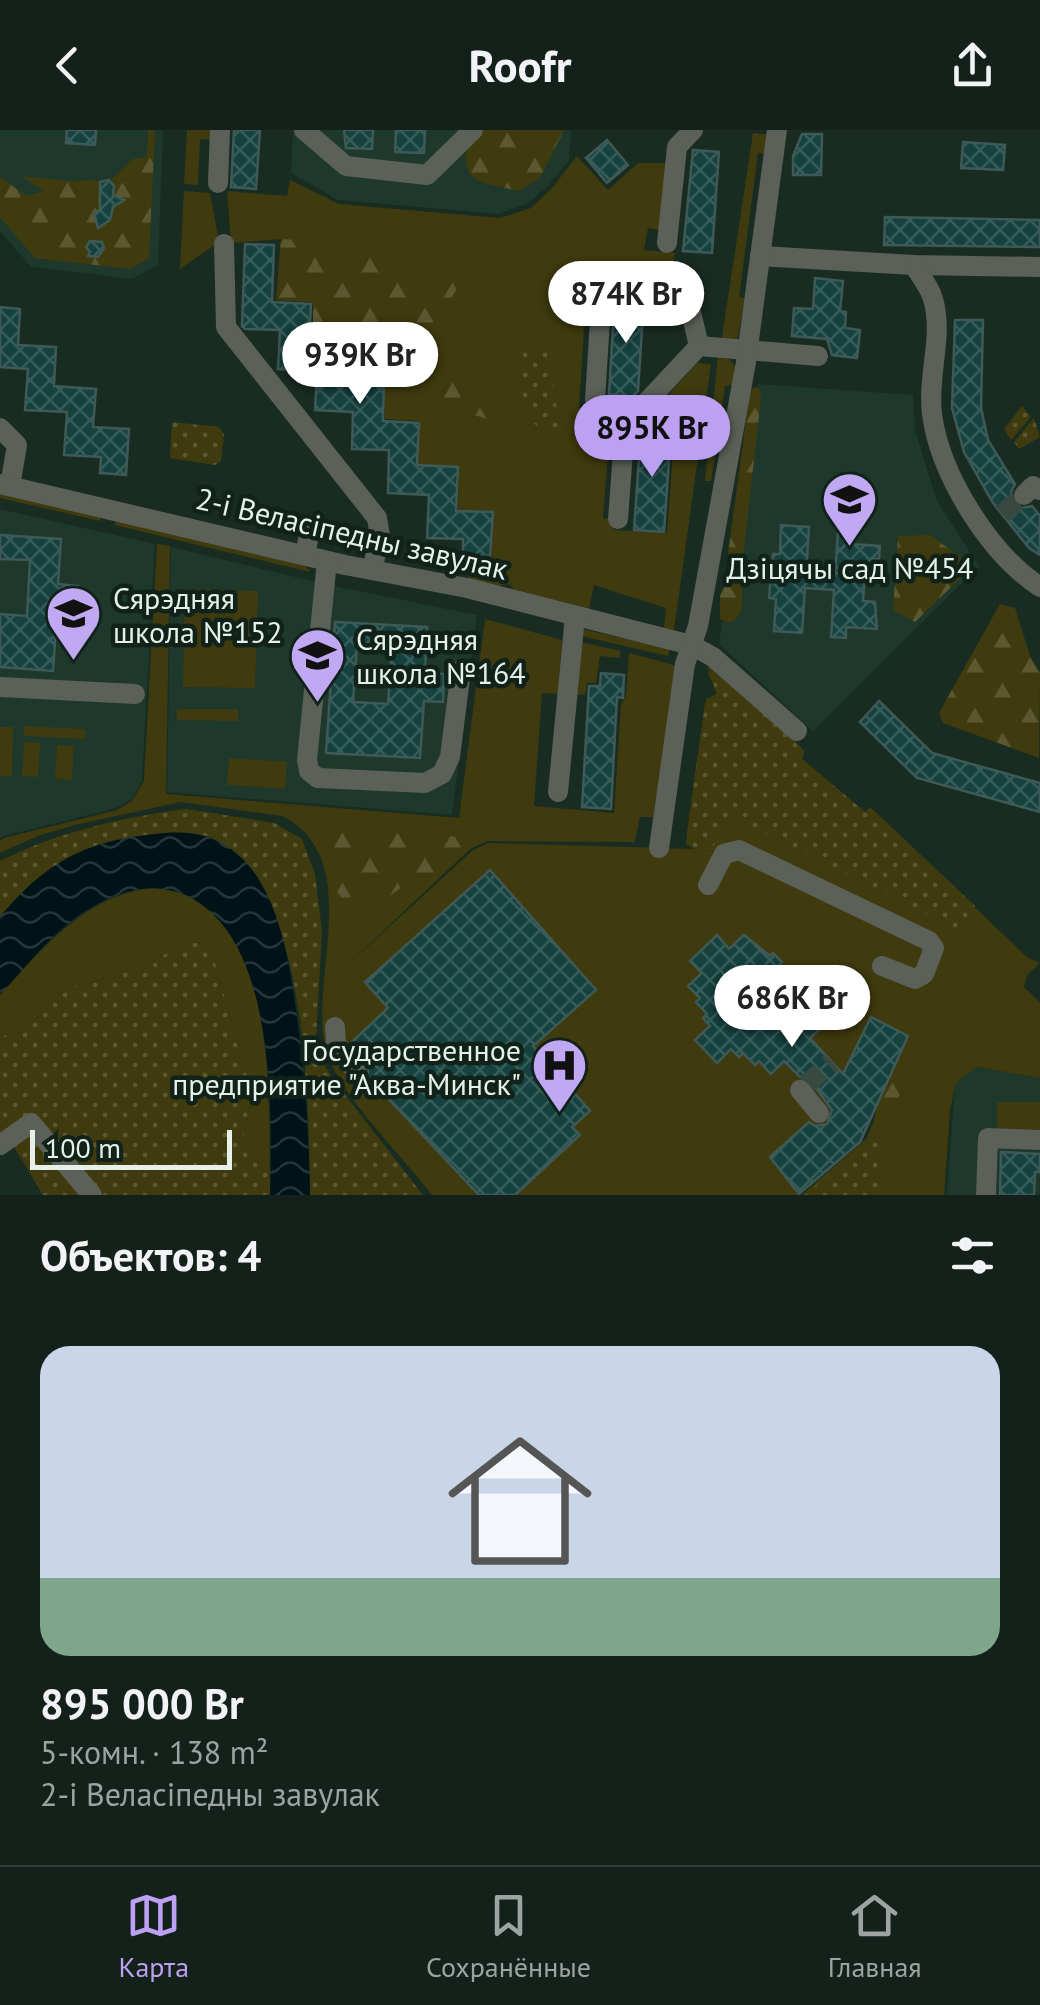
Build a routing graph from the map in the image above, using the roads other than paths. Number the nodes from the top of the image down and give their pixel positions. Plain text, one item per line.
1 (220, 130) edge
2 (304, 130) edge
3 (473, 130) edge
4 (662, 130) edge
5 (693, 130) edge
6 (777, 130) edge
7 (677, 147) junction
8 (218, 183) dead end
9 (667, 243) dead end
10 (224, 244) dead end
11 (760, 256) junction
12 (914, 265) junction
13 (1040, 267) edge
14 (602, 286) dead end
15 (690, 308) dead end
16 (699, 346) junction
17 (748, 350) junction
18 (818, 356) dead end
19 (625, 424) junction
20 (0, 428) edge
21 (5, 485) edge
22 (1002, 514) tunnel mouth
23 (618, 520) dead end
24 (983, 529) junction
25 (327, 561) junction
26 (372, 570) junction
27 (1040, 586) edge
28 (576, 616) junction
29 (691, 645) junction
30 (460, 670) dead end
31 (0, 687) edge
32 (135, 694) dead end
33 (797, 731) dead end
34 (558, 792) dead end
35 (659, 848) dead end
36 (708, 885) dead end
37 (882, 966) dead end
38 (335, 1027) dead end
39 (356, 1071) dead end
40 (800, 1090) dead end
41 (819, 1113) dead end
42 (1040, 1140) edge
43 (0, 1145) edge
44 (92, 1195) edge
45 (986, 1195) edge

1 - 8 street
2 - 3 street
4 - 7 street
5 - 7 street
6 - 11 street
7 - 9 street
10 - 26 street
11 - 12 street
11 - 17 street
12 - 13 street
12 - 24 street
14 - 19 street
15 - 16 street
16 - 17 street
16 - 19 street
17 - 18 street
17 - 29 street
19 - 23 street
20 - 21 street
21 - 25 street, 2-і Веласіпедны завулак
22 - 24 street
24 - 27 street
25 - 26 street, 2-і Веласіпедны завулак
25 - 30 street
26 - 28 street, 2-і Веласіпедны завулак
28 - 29 street, 2-і Веласіпедны завулак
28 - 34 street
29 - 33 street
29 - 35 street
31 - 32 street
36 - 37 street
38 - 39 street
40 - 41 street
42 - 45 street
43 - 44 street

